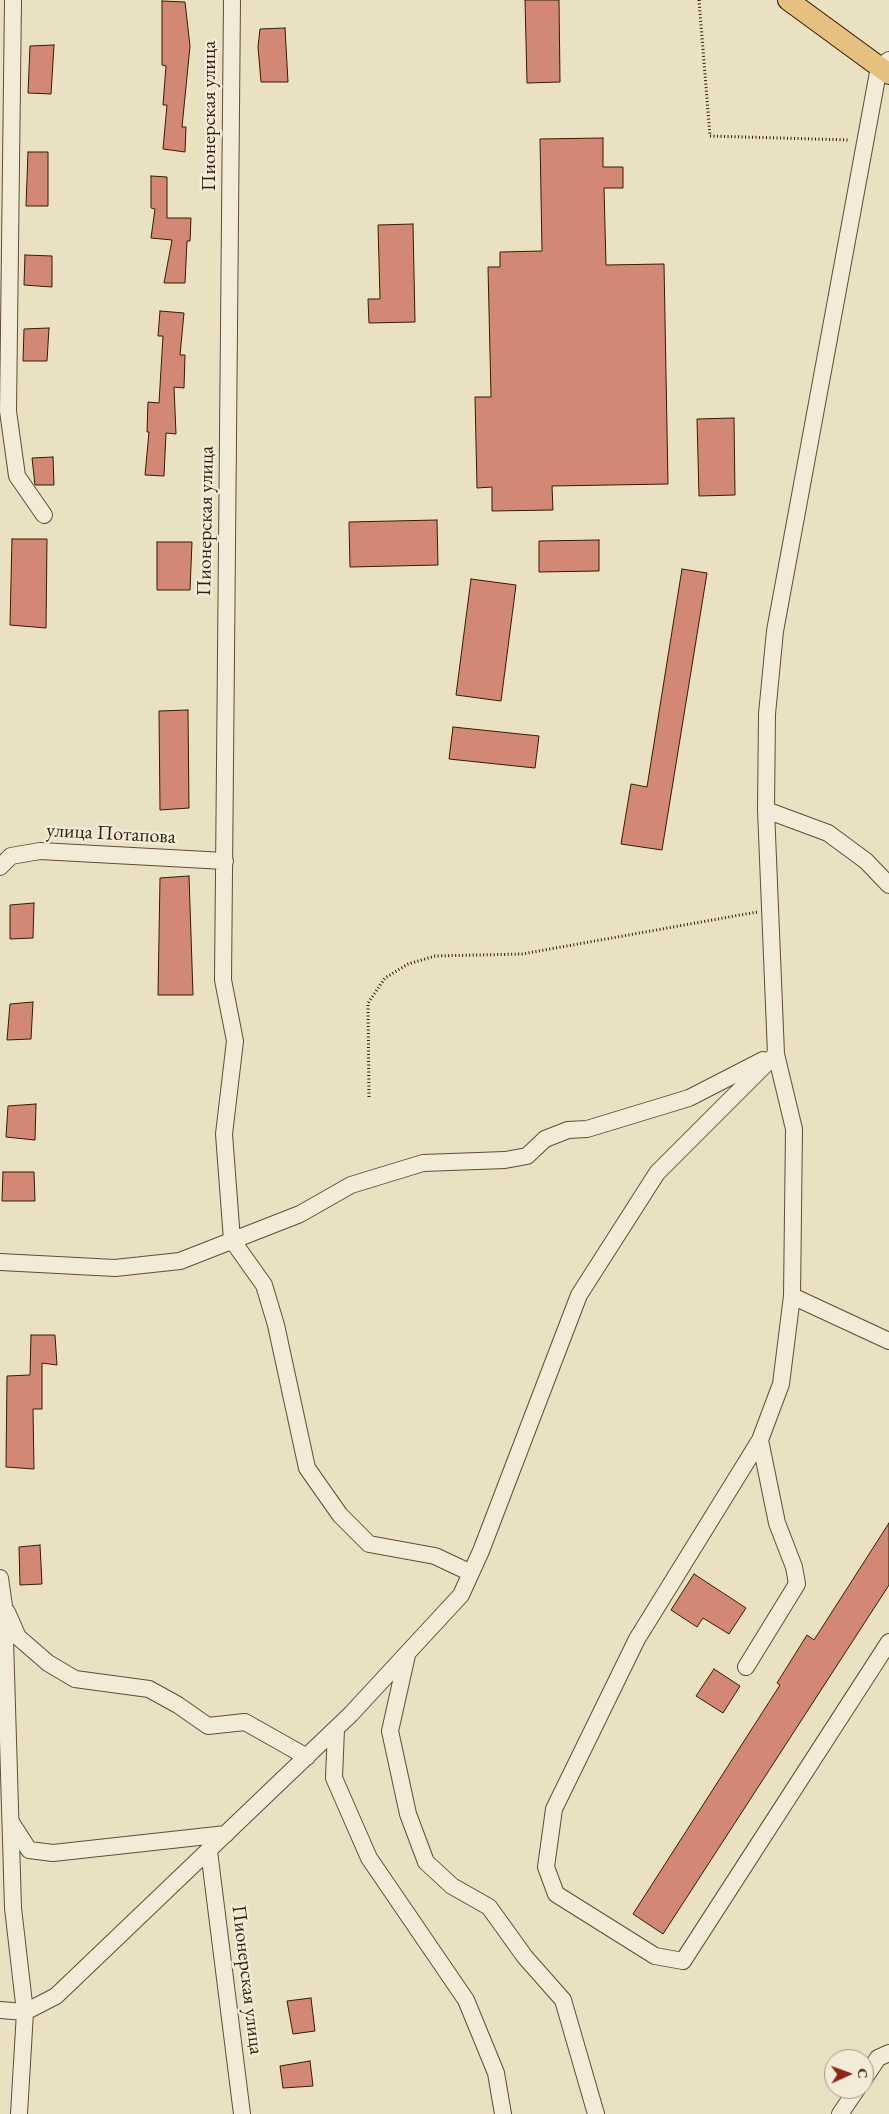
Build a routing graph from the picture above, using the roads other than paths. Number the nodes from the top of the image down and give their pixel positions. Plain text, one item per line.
1 (13, 0) edge
2 (232, 0) edge
3 (788, 0) edge
4 (886, 67) edge
5 (44, 515) dead end
6 (766, 810) junction
7 (224, 862) junction
8 (0, 867) edge
9 (889, 885) edge
10 (776, 1054) junction
11 (232, 1240) junction
12 (0, 1262) edge
13 (792, 1296) junction
14 (889, 1341) edge
15 (760, 1440) junction
16 (471, 1573) junction
17 (0, 1578) edge
18 (4, 1606) junction
19 (889, 1642) edge
20 (407, 1653) junction
21 (746, 1667) dead end
22 (336, 1729) junction
23 (307, 1757) junction
24 (10, 1822) junction
25 (226, 1834) junction
26 (208, 1851) junction
27 (0, 2010) edge
28 (25, 2012) junction
29 (889, 2053) edge
30 (874, 2064) edge
31 (850, 2099) edge
32 (19, 2114) edge
33 (242, 2114) edge
34 (503, 2114) edge
35 (596, 2114) edge
36 (840, 2114) edge

1 - 5 street
2 - 7 street, Пионерская улица
3 - 4 main road
4 - 6 street
6 - 9 street
6 - 10 street
7 - 8 street, улица Потапова
7 - 11 street, Пионерская улица
10 - 11 street
10 - 13 street
10 - 16 street
11 - 12 street
11 - 16 street
13 - 14 street
13 - 15 street
15 - 19 street
15 - 21 street
16 - 20 street
17 - 18 street
18 - 23 street
18 - 24 street
20 - 22 street
20 - 35 street
22 - 23 street
22 - 34 street
23 - 25 street
24 - 25 street
24 - 28 street
25 - 26 street
26 - 28 street
26 - 33 street, Пионерская улица
27 - 28 street
28 - 32 street
29 - 30 street
31 - 36 street

